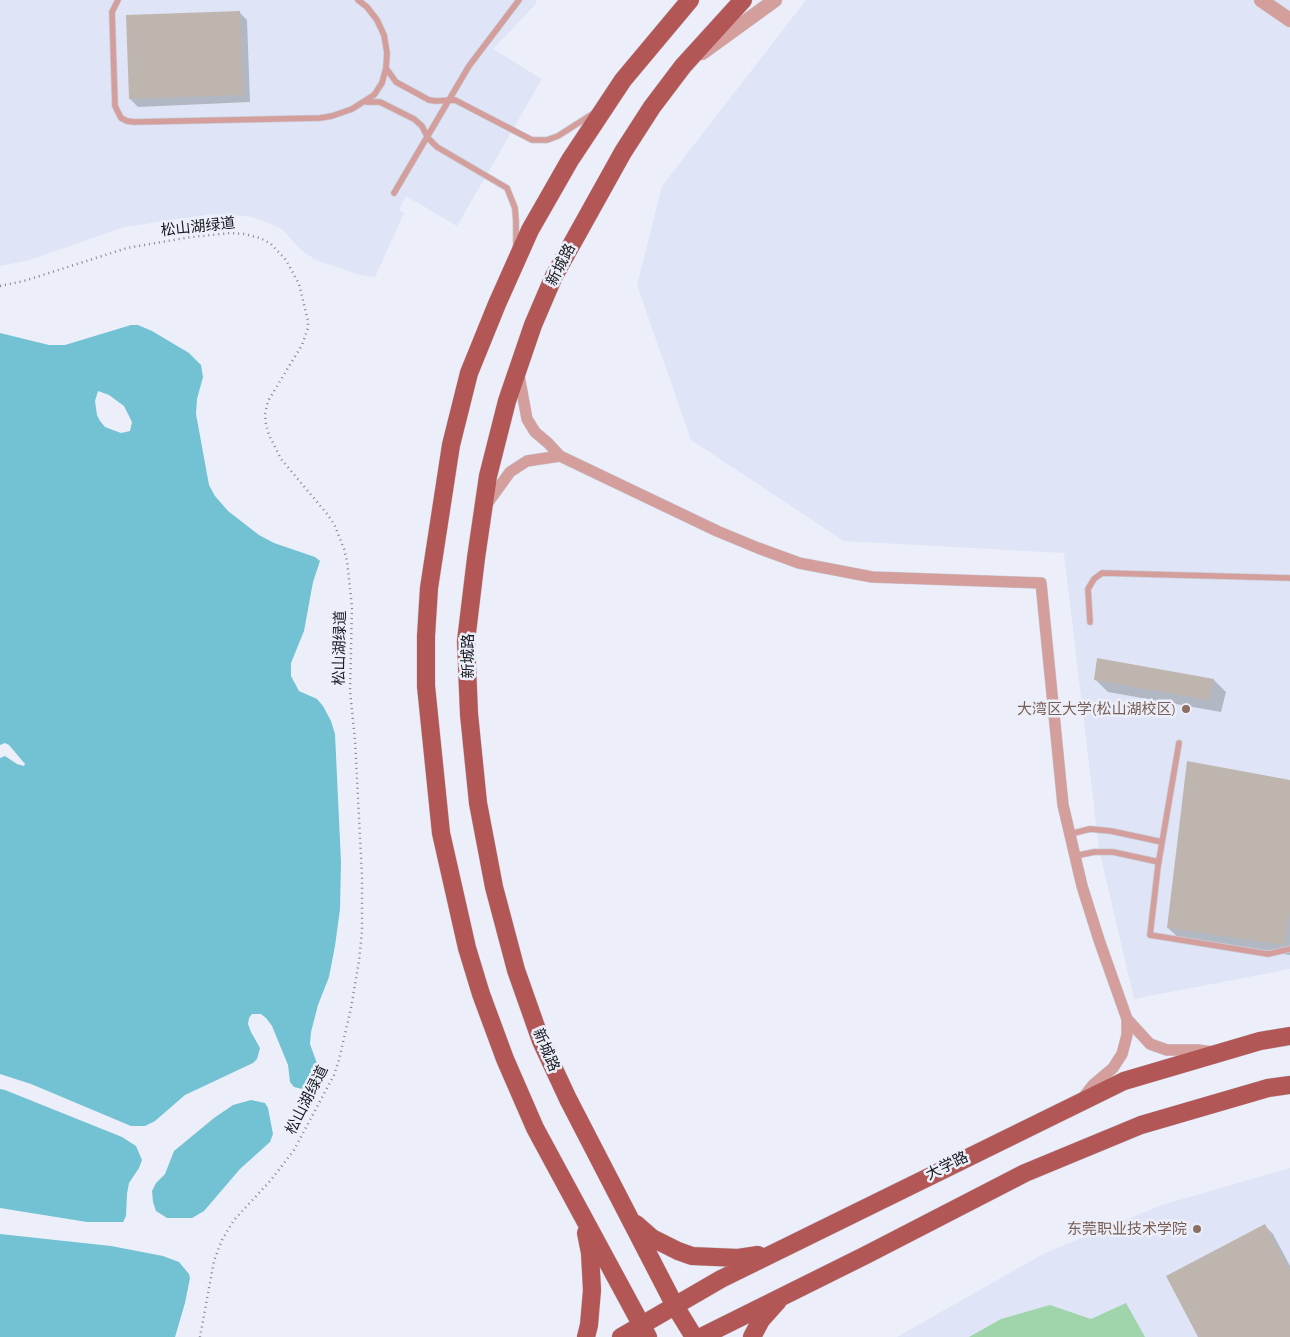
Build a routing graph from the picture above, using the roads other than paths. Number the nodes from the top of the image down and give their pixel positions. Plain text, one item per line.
1 (118, 0) edge
2 (358, 0) edge
3 (519, 0) edge
4 (679, 0) edge
5 (690, 0) edge
6 (743, 0) edge
7 (775, 0) edge
8 (1261, 0) edge
9 (1290, 20) edge
10 (661, 33) junction
11 (683, 66) junction
12 (386, 68) junction
13 (448, 100) junction
14 (363, 103) junction
15 (607, 104) junction
16 (428, 138) junction
17 (394, 193) dead end
18 (514, 267) junction
19 (518, 368) junction
20 (560, 456) junction
21 (483, 509) junction
22 (1290, 578) edge
23 (1090, 622) dead end
24 (1179, 743) dead end
25 (1070, 834) junction
26 (1162, 842) junction
27 (1075, 856) junction
28 (1159, 862) junction
29 (1290, 949) edge
30 (1127, 1020) junction
31 (1290, 1036) edge
32 (1220, 1053) junction
33 (1290, 1085) edge
34 (1079, 1102) junction
35 (581, 1213) junction
36 (630, 1218) junction
37 (778, 1251) junction
38 (787, 1293) junction
39 (675, 1306) junction
40 (645, 1331) edge
41 (586, 1337) edge
42 (621, 1337) edge
43 (694, 1337) edge
44 (701, 1337) edge
45 (752, 1337) edge

1 - 14 lane
2 - 12 lane
3 - 13 lane
4 - 10 main road
5 - 10 main road
6 - 11 main road, 新城路
7 - 11 street
8 - 9 street
10 - 15 main road
11 - 19 main road, 新城路
12 - 13 lane
12 - 14 lane
13 - 15 lane
13 - 16 lane
14 - 16 lane
15 - 18 main road
16 - 17 lane
16 - 18 lane
18 - 35 main road
19 - 20 street
19 - 21 main road, 新城路
20 - 21 street
20 - 25 street
21 - 36 main road, 新城路
22 - 23 lane
24 - 26 lane
25 - 26 lane
25 - 27 street
26 - 28 lane
27 - 28 lane
27 - 30 street
28 - 29 lane
30 - 32 street
30 - 34 street
31 - 32 main road, 大学路
32 - 34 main road, 大学路
33 - 38 main road
34 - 37 main road, 大学路
35 - 40 main road
35 - 41 main road
36 - 37 main road
36 - 39 main road, 新城路
37 - 39 main road, 大学路
38 - 44 main road
38 - 45 main road
39 - 40 main road, 大学路
39 - 43 main road, 新城路
40 - 42 main road, 大学路

